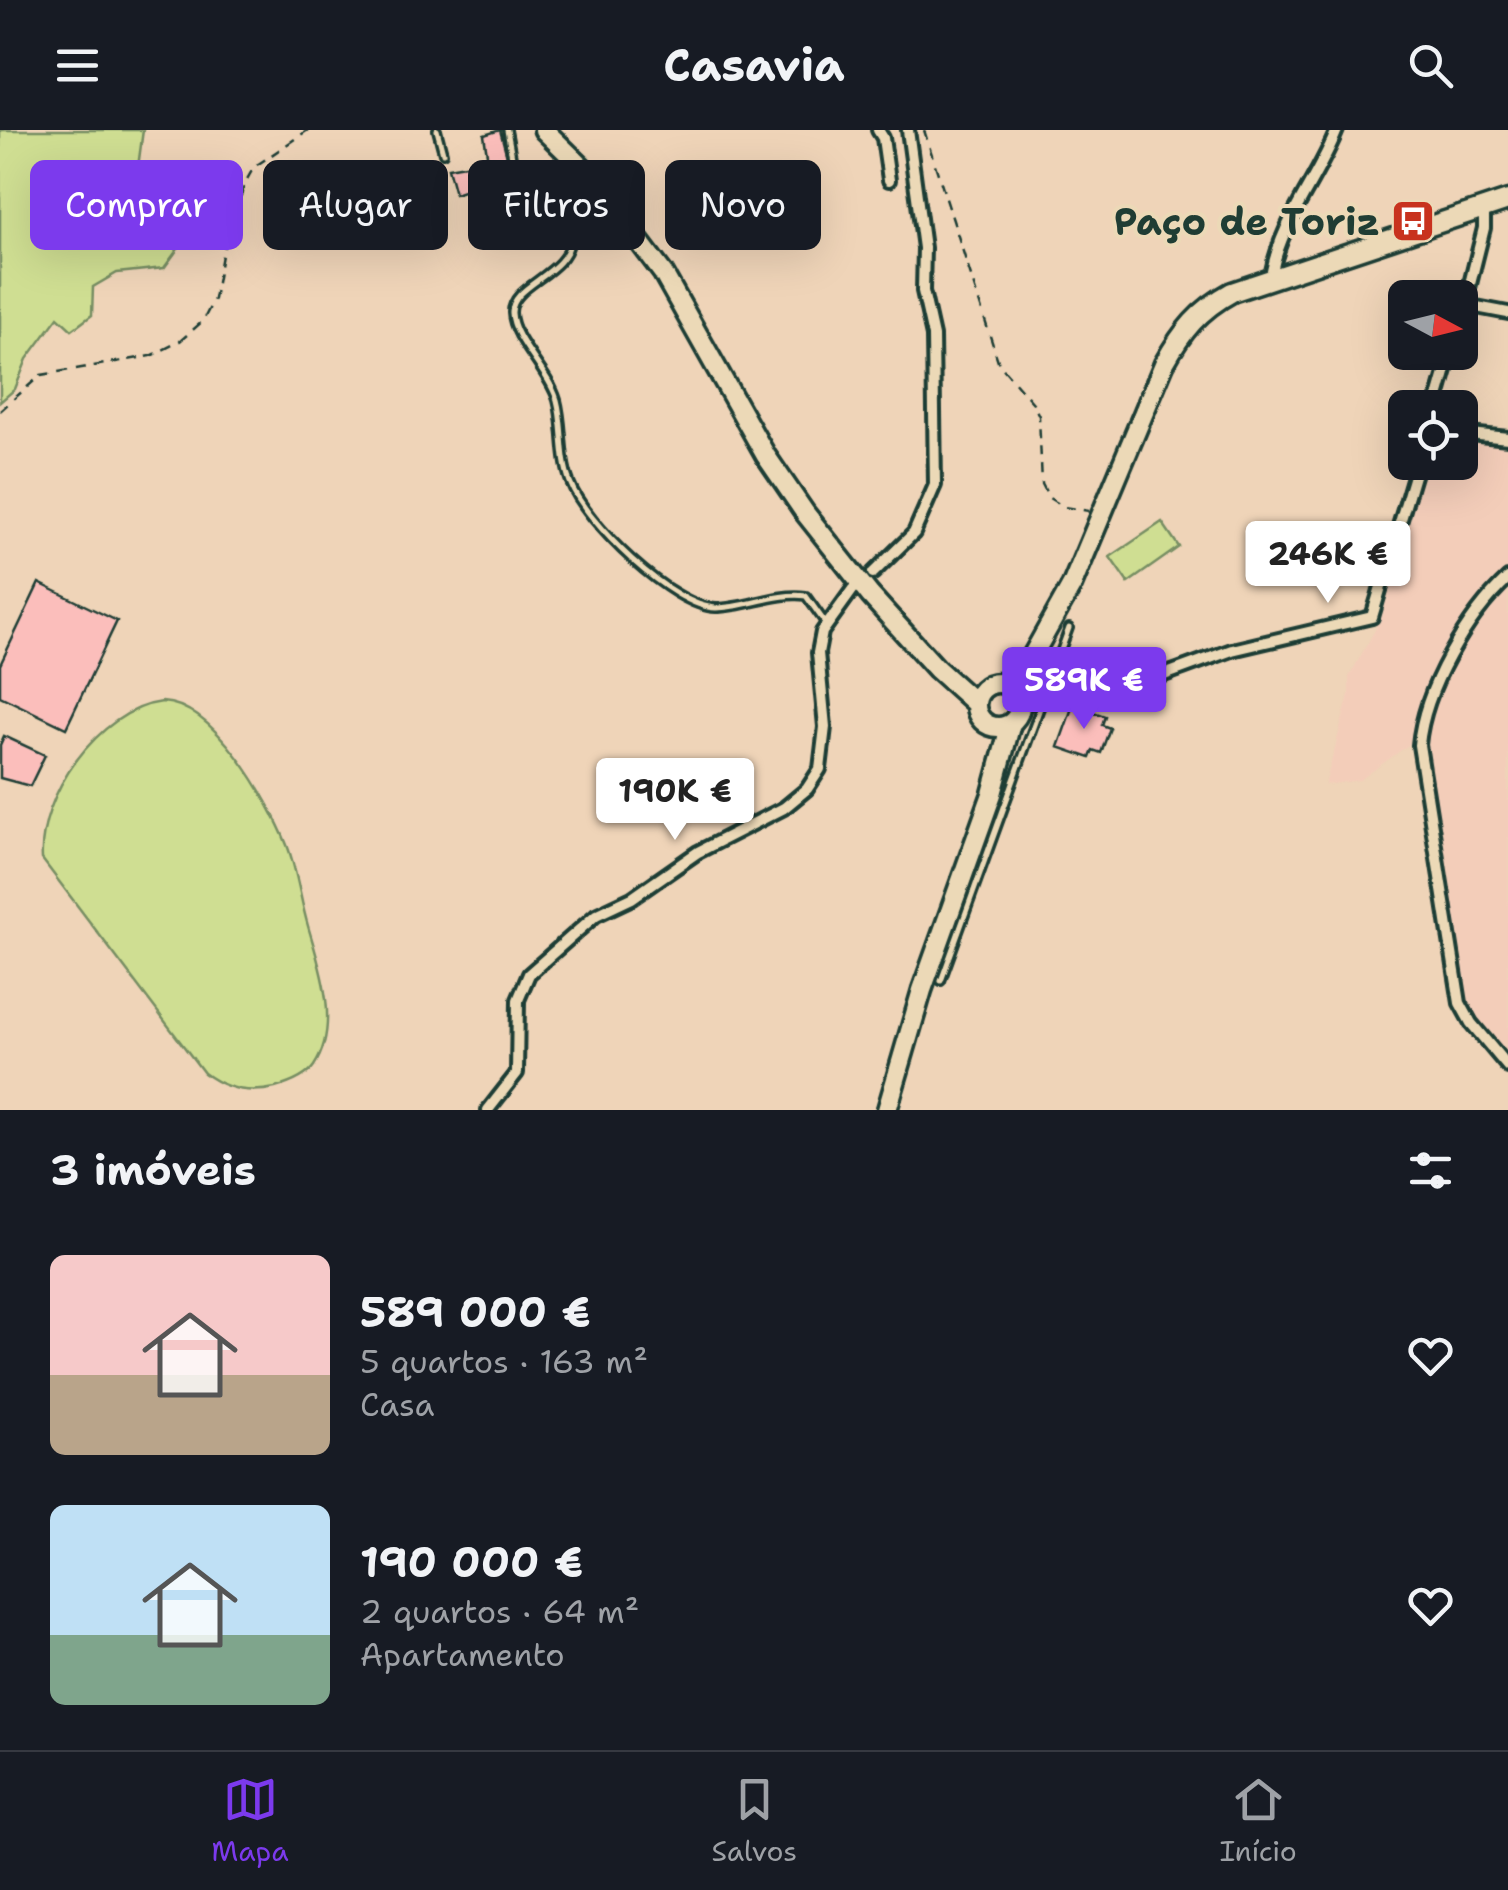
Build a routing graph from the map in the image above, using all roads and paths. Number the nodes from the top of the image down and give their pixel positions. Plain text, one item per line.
1 (308, 130) edge
2 (436, 130) edge
3 (508, 130) edge
4 (544, 130) edge
5 (878, 130) edge
6 (908, 130) edge
7 (924, 130) edge
8 (1338, 130) edge
9 (443, 154) dead end
10 (890, 180) dead end
11 (1508, 200) edge
12 (1484, 209) junction
13 (1271, 277) junction
14 (1472, 280) edge
15 (1478, 307) edge
16 (1508, 313) edge
17 (0, 411) edge
18 (1478, 434) edge
19 (1508, 438) edge
20 (1413, 480) edge
21 (1101, 514) junction
22 (873, 572) dead end
23 (1508, 578) edge
24 (853, 589) dead end
25 (826, 624) junction
26 (1070, 628) dead end
27 (1041, 641) junction
28 (1164, 675) dead end
29 (949, 677) junction
30 (992, 684) junction
31 (1018, 697) junction
32 (976, 704) junction
33 (1039, 708) junction
34 (1013, 721) junction
35 (984, 722) junction
36 (1034, 726) junction
37 (997, 766) junction
38 (942, 981) dead end
39 (1508, 1067) edge
40 (488, 1110) edge
41 (887, 1110) edge

1 - 17 path
2 - 9 lane
3 - 25 lane
4 - 29 main road
5 - 10 street
6 - 22 street
7 - 21 path
8 - 13 street
11 - 12 main road
12 - 13 main road
12 - 14 street
13 - 21 main road
15 - 16 street
18 - 19 street
20 - 28 street
21 - 27 main road
23 - 39 street
24 - 25 street
25 - 40 street
26 - 33 lane
27 - 30 main road
27 - 31 main road
29 - 30 main road
29 - 32 main road
30 - 31 main road
30 - 32 main road
31 - 33 lane
31 - 34 main road
32 - 35 main road
33 - 36 lane
34 - 35 main road
34 - 36 lane
34 - 37 main road
35 - 37 main road
36 - 38 lane
37 - 41 main road

